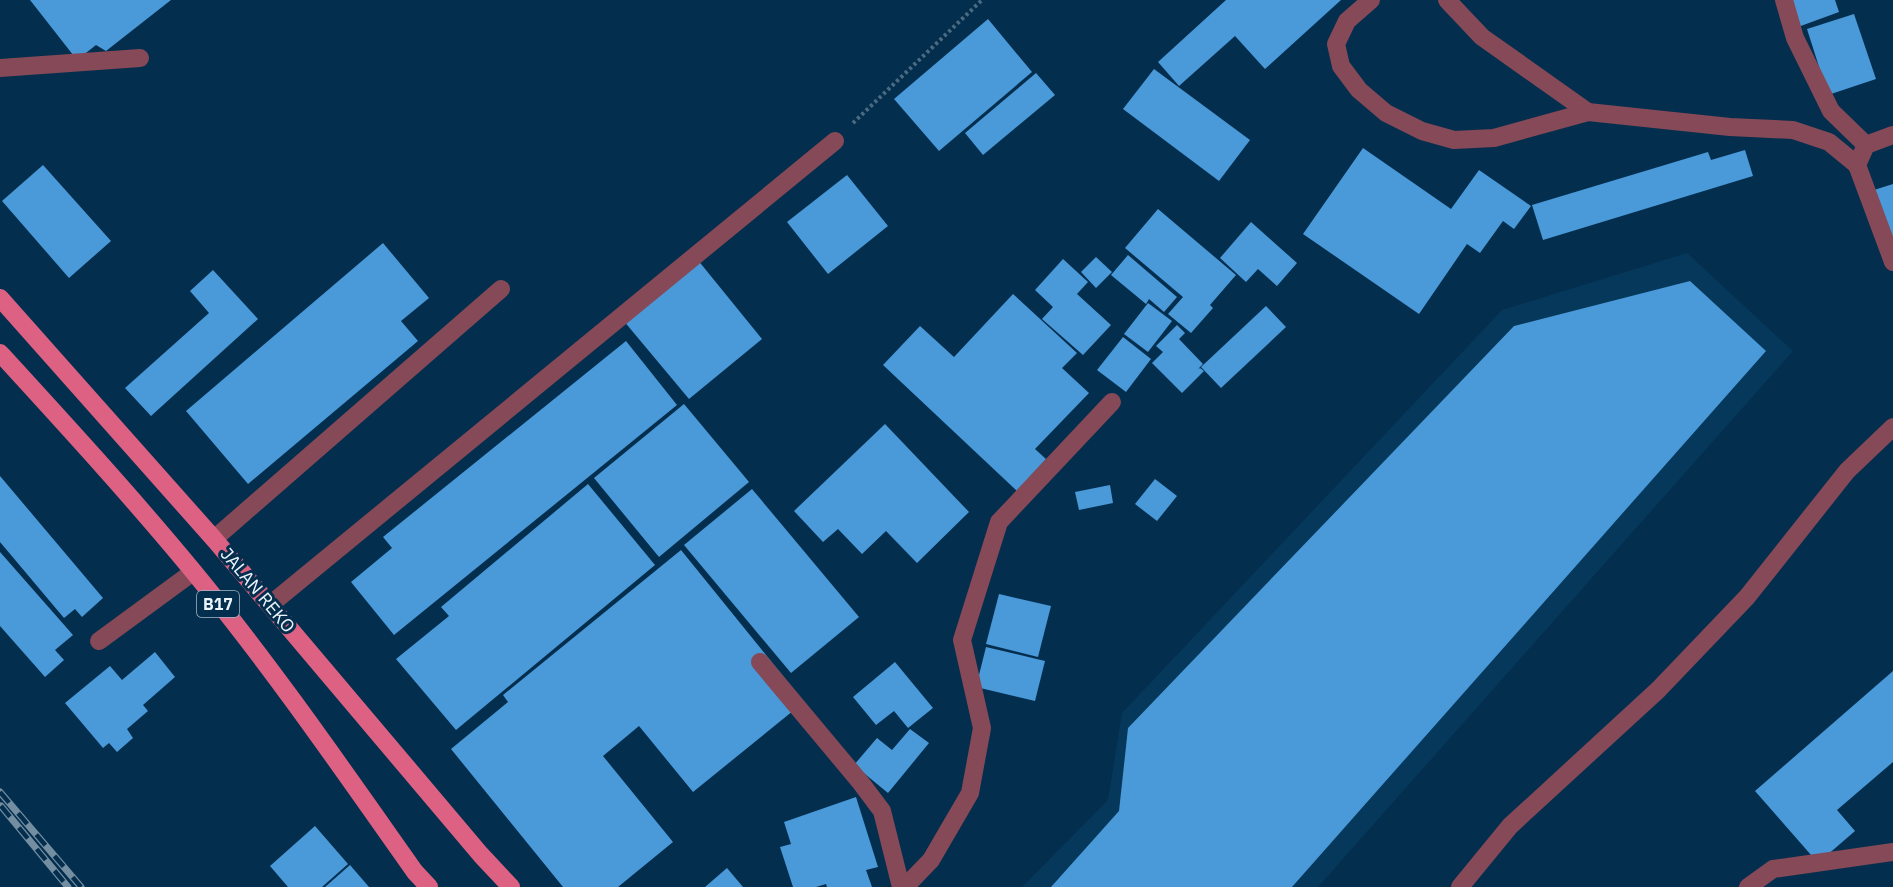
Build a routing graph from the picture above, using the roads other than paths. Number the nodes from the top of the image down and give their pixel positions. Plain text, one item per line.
1 (1371, 0) edge
2 (1447, 0) edge
3 (1784, 0) edge
4 (140, 58) dead end
5 (0, 68) edge
6 (1588, 112) junction
7 (1893, 135) edge
8 (835, 141) road end
9 (1866, 145) junction
10 (1857, 165) junction
11 (1893, 262) edge
12 (501, 289) dead end
13 (0, 298) edge
14 (0, 353) edge
15 (1112, 402) dead end
16 (1893, 428) edge
17 (214, 539) junction
18 (193, 572) junction
19 (271, 604) junction
20 (99, 641) dead end
21 (760, 662) dead end
22 (1893, 852) edge
23 (429, 887) edge
24 (511, 887) edge
25 (903, 887) edge
26 (1460, 887) edge
27 (1748, 887) edge

1 - 6 street
2 - 6 street
3 - 9 street
4 - 5 street
6 - 10 street
7 - 9 street
8 - 19 street
9 - 10 street
10 - 11 street
12 - 17 street
13 - 17 main road, JALAN REKO / B17
14 - 18 main road, B17
15 - 25 street
16 - 26 street
17 - 19 main road, JALAN REKO / B17
18 - 20 street
18 - 23 main road, B17
19 - 24 main road, JALAN REKO / B17
21 - 25 street
22 - 27 street

